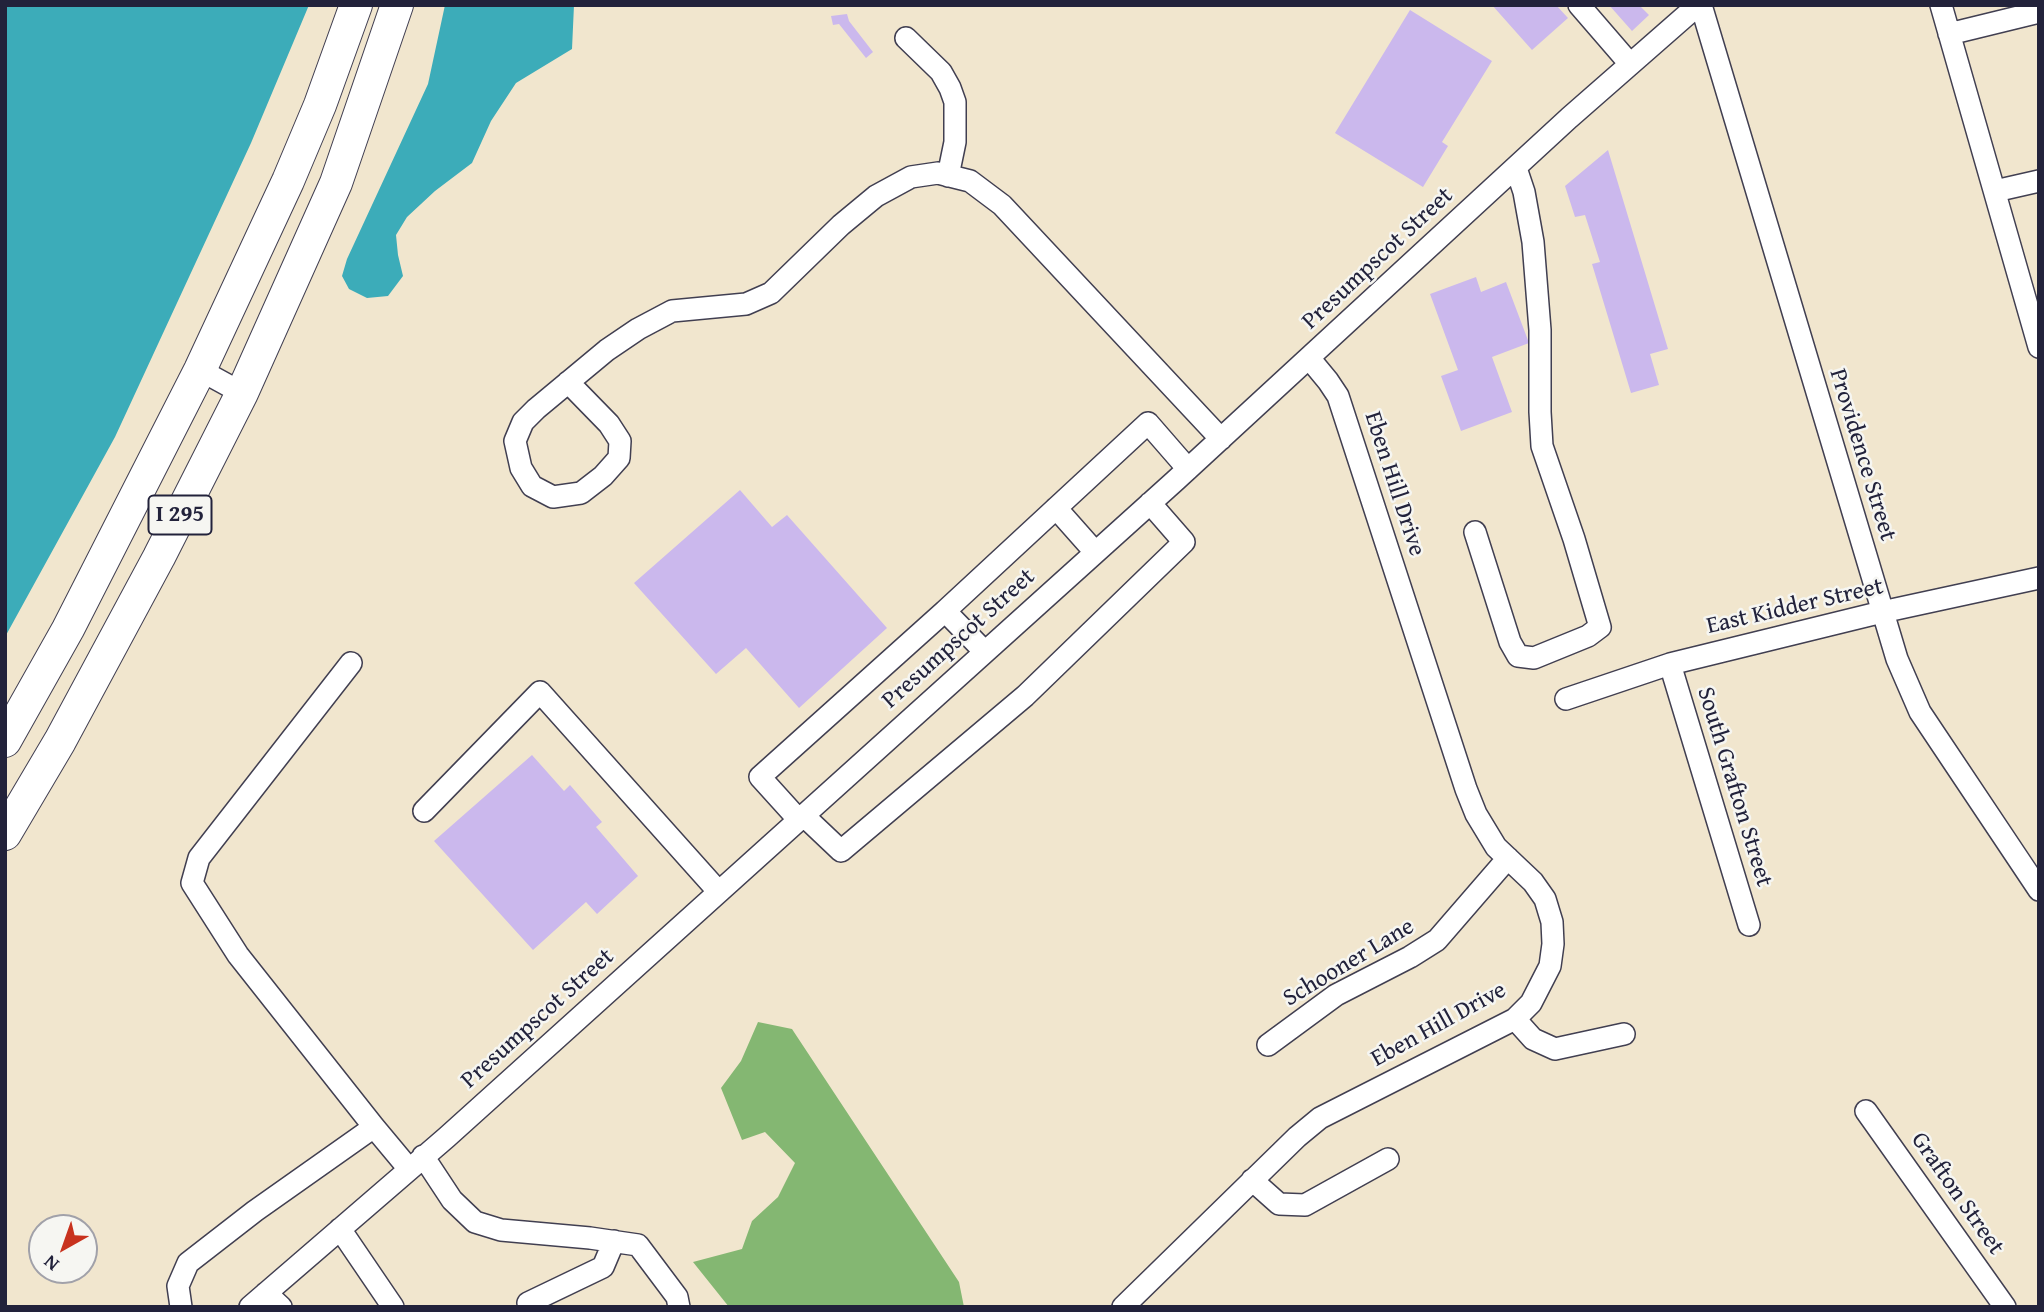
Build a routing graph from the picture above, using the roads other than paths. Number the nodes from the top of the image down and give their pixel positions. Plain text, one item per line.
1 (356, 5) edge
2 (397, 5) edge
3 (1579, 5) edge
4 (1699, 5) edge
5 (1941, 5) edge
6 (2039, 12) edge
7 (1949, 34) junction
8 (906, 38) dead end
9 (1630, 64) junction
10 (1516, 168) junction
11 (948, 176) junction
12 (2039, 181) edge
13 (1994, 191) junction
14 (2039, 347) edge
15 (1309, 358) junction
16 (200, 370) junction
17 (568, 382) junction
18 (242, 393) junction
19 (1221, 439) junction
20 (1188, 469) junction
21 (1150, 503) junction
22 (1056, 508) junction
23 (1475, 532) dead end
24 (1095, 552) junction
25 (2039, 578) edge
26 (945, 611) junction
27 (1882, 612) junction
28 (984, 651) junction
29 (351, 663) dead end
30 (1670, 664) junction
31 (1566, 699) dead end
32 (5, 741) edge
33 (424, 811) dead end
34 (801, 817) junction
35 (5, 834) edge
36 (1508, 858) junction
37 (2039, 890) edge
38 (719, 891) junction
39 (1749, 925) dead end
40 (1516, 1019) junction
41 (1624, 1034) dead end
42 (1268, 1045) dead end
43 (1866, 1111) dead end
44 (374, 1127) junction
45 (1388, 1159) dead end
46 (416, 1163) junction
47 (1252, 1180) junction
48 (340, 1228) junction
49 (614, 1241) junction
50 (266, 1302) edge
51 (528, 1303) dead end
52 (181, 1307) edge
53 (393, 1307) edge
54 (678, 1307) edge
55 (1124, 1307) edge
56 (2005, 1307) edge

1 - 16 highway, I 295
2 - 18 highway, I 295
3 - 9 street
4 - 9 street, Presumpscot Street
4 - 27 street, Providence Street
5 - 7 street
6 - 7 street
7 - 13 street
8 - 11 street
9 - 10 street, Presumpscot Street
10 - 15 street, Presumpscot Street
10 - 23 street
11 - 17 street
11 - 19 street
12 - 13 street
13 - 14 street
15 - 19 street, Presumpscot Street
15 - 36 street, Eben Hill Drive
16 - 18 street
16 - 32 highway, I 295
17 - 17 street
18 - 35 highway, I 295
19 - 20 street, Presumpscot Street
20 - 21 street, Presumpscot Street
20 - 22 street
21 - 24 street, Presumpscot Street
21 - 34 street
22 - 24 street
22 - 26 street
24 - 28 street, Presumpscot Street
25 - 27 street, East Kidder Street
26 - 28 street
26 - 34 street
27 - 30 street, East Kidder Street
27 - 37 street, Providence Street
28 - 34 street, Presumpscot Street
29 - 44 street
30 - 31 street, East Kidder Street
30 - 39 street, South Grafton Street
33 - 38 street
34 - 38 street, Presumpscot Street
36 - 40 street, Eben Hill Drive
36 - 42 street, Schooner Lane
38 - 46 street, Presumpscot Street
40 - 41 street
40 - 47 street, Eben Hill Drive
43 - 56 street, Grafton Street
44 - 46 street
44 - 52 street
45 - 47 street
46 - 48 street, Presumpscot Street
46 - 49 street
47 - 55 street, Eben Hill Drive
48 - 50 street, Presumpscot Street
48 - 53 street
49 - 51 street
49 - 54 street

